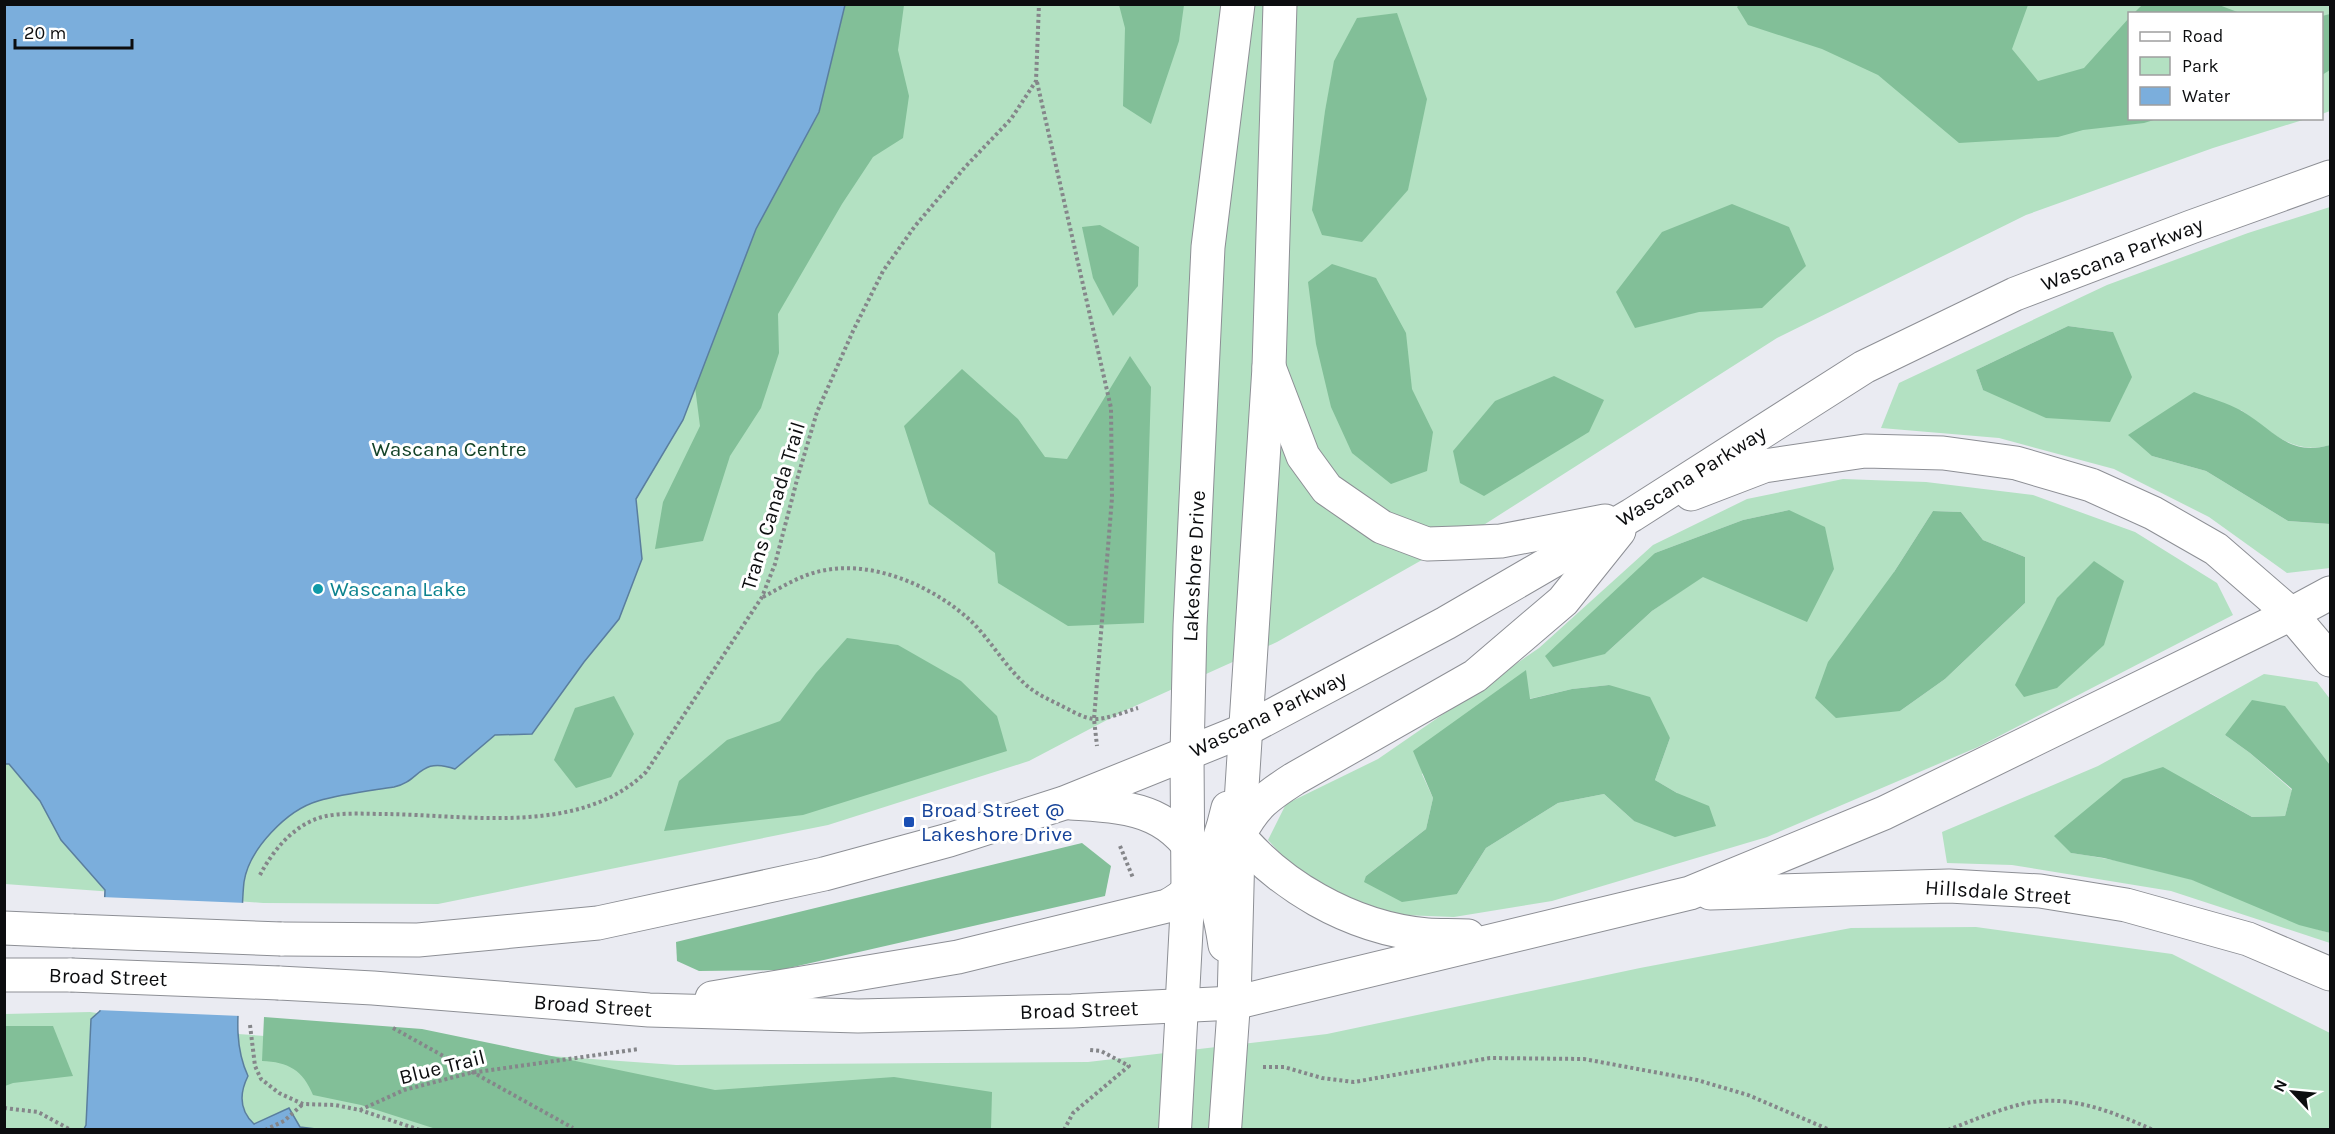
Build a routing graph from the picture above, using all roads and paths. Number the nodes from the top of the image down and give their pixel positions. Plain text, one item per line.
1 (1039, 4) edge
2 (1238, 4) edge
3 (1280, 4) edge
4 (1036, 81) junction
5 (2331, 177) edge
6 (1269, 367) junction
7 (1632, 515) junction
8 (2331, 593) edge
9 (762, 597) junction
10 (2291, 614) junction
11 (2331, 660) edge
12 (1138, 708) dead end
13 (1094, 719) junction
14 (1245, 730) junction
15 (1097, 746) dead end
16 (1187, 755) junction
17 (1064, 803) junction
18 (1232, 828) junction
19 (1119, 843) dead end
20 (1188, 843) junction
21 (260, 875) dead end
22 (1134, 881) dead end
23 (1202, 887) junction
24 (1690, 893) junction
25 (4, 928) edge
26 (1510, 937) junction
27 (2331, 974) edge
28 (4, 975) edge
29 (373, 988) junction
30 (1234, 1003) junction
31 (1182, 1006) junction
32 (649, 1011) junction
33 (250, 1025) dead end
34 (636, 1048) dead end
35 (1129, 1066) dead end
36 (1262, 1066) dead end
37 (470, 1073) junction
38 (303, 1104) junction
39 (4, 1108) edge
40 (360, 1110) junction
41 (71, 1129) edge
42 (571, 1129) edge
43 (265, 1130) edge
44 (420, 1130) edge
45 (616, 1130) edge
46 (1064, 1130) edge
47 (1175, 1130) edge
48 (1225, 1130) edge
49 (1830, 1130) edge
50 (1948, 1130) edge
51 (2153, 1130) edge

1 - 4 path
2 - 16 main road, Lakeshore Drive
3 - 6 main road
4 - 9 path, Trans Canada Trail
4 - 13 path
5 - 7 main road, Wascana Parkway
6 - 7 main road
6 - 14 main road
7 - 10 main road
7 - 14 main road, Wascana Parkway
7 - 18 main road
8 - 10 main road
9 - 13 path
9 - 21 path, Trans Canada Trail
10 - 11 main road
10 - 24 main road
12 - 13 path
13 - 15 path
14 - 16 main road, Wascana Parkway
14 - 18 main road
16 - 17 main road, Wascana Parkway
16 - 18 main road
16 - 20 main road, Lakeshore Drive
17 - 20 main road
17 - 25 main road, bridge
18 - 23 main road
18 - 26 main road
18 - 30 main road
19 - 22 path
20 - 23 main road, Lakeshore Drive
23 - 30 main road
23 - 31 main road
23 - 32 main road
24 - 26 main road
24 - 27 main road, Hillsdale Street
26 - 30 main road
28 - 29 main road, Broad Street, bridge
29 - 32 main road, Broad Street
29 - 37 path
30 - 31 main road
30 - 48 street
31 - 32 main road, Broad Street
31 - 47 street
33 - 38 path
34 - 37 path, Blue Trail
35 - 46 path
36 - 49 path
37 - 40 path, Blue Trail
37 - 42 path
38 - 40 path
38 - 43 path
39 - 41 path
40 - 44 path
42 - 45 path
50 - 51 path

